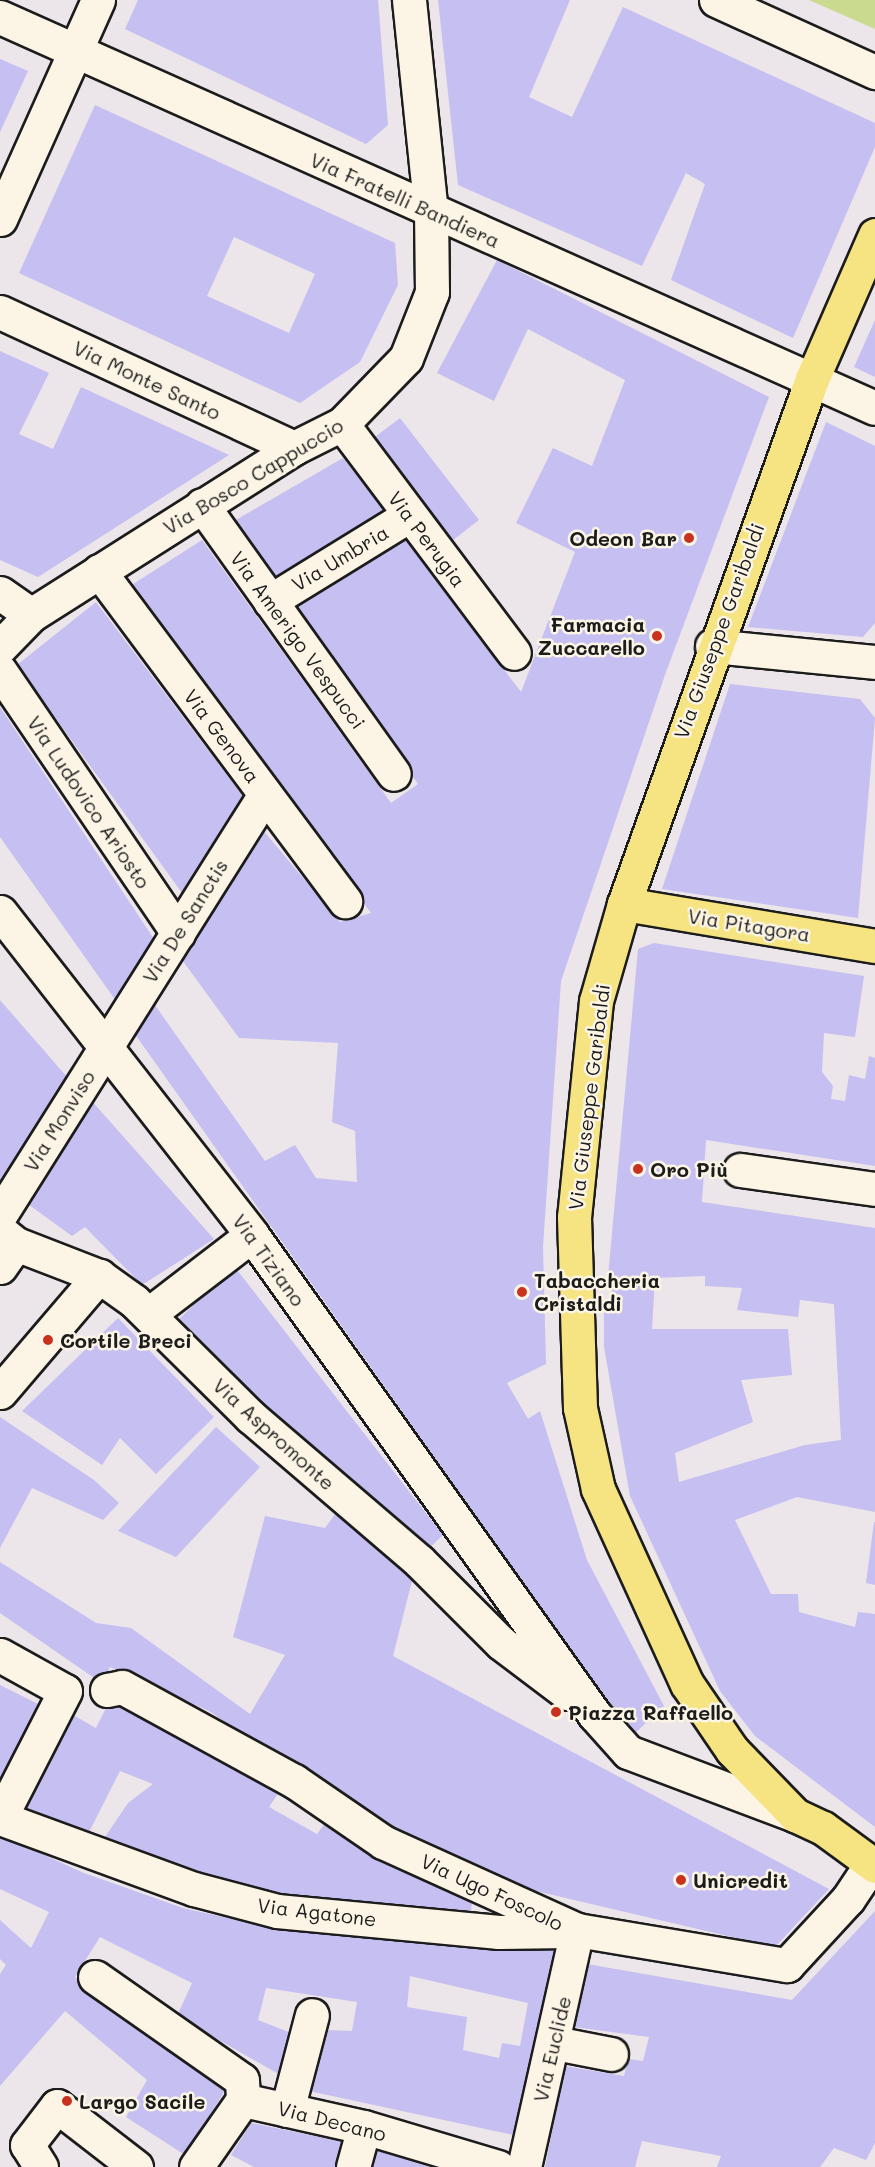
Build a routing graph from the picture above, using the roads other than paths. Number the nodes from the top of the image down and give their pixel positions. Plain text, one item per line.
1 (98, 0) edge
2 (409, 0) edge
3 (716, 0) edge
4 (0, 17) edge
5 (77, 52) junction
6 (875, 72) edge
7 (431, 213) junction
8 (0, 219) edge
9 (875, 235) edge
10 (0, 312) edge
11 (812, 379) junction
12 (875, 408) edge
13 (342, 424) junction
14 (294, 448) junction
15 (202, 505) junction
16 (410, 515) junction
17 (99, 571) junction
18 (0, 593) edge
19 (270, 601) junction
20 (31, 615) junction
21 (712, 646) junction
22 (0, 647) edge
23 (514, 654) dead end
24 (875, 662) edge
25 (0, 671) edge
26 (394, 774) dead end
27 (265, 794) junction
28 (345, 901) dead end
29 (624, 904) junction
30 (0, 912) edge
31 (178, 933) junction
32 (0, 939) edge
33 (875, 946) edge
34 (38, 966) junction
35 (105, 1049) junction
36 (740, 1170) dead end
37 (875, 1189) edge
38 (7, 1204) edge
39 (252, 1235) junction
40 (5, 1247) edge
41 (99, 1276) junction
42 (146, 1304) junction
43 (0, 1392) edge
44 (0, 1656) edge
45 (107, 1690) dead end
46 (594, 1714) junction
47 (795, 1815) junction
48 (0, 1818) edge
49 (873, 1865) edge
50 (577, 1930) junction
51 (95, 1977) dead end
52 (312, 2015) dead end
53 (555, 2043) junction
54 (611, 2054) dead end
55 (243, 2100) junction
56 (287, 2110) junction
57 (364, 2127) junction
58 (40, 2167) edge
59 (136, 2167) edge
60 (196, 2167) edge
61 (353, 2167) edge
62 (498, 2167) edge
63 (524, 2167) edge

1 - 5 street
2 - 7 street, Via Bosco Cappuccio
3 - 6 street
4 - 5 street, Via Fratelli Bandiera
5 - 7 street, Via Fratelli Bandiera
5 - 8 street
7 - 11 street, Via Fratelli Bandiera
7 - 13 street, Via Bosco Cappuccio
9 - 11 main road, Via Giuseppe Garibaldi
10 - 14 street, Via Monte Santo
11 - 12 street, Via Fratelli Bandiera
11 - 21 main road, Via Giuseppe Garibaldi
13 - 14 street, Via Bosco Cappuccio
13 - 16 street, Via Perugia
14 - 15 street, Via Bosco Cappuccio
15 - 17 street, Via Bosco Cappuccio
15 - 19 street, Via Amerigo Vespucci
16 - 19 street, Via Umbria
16 - 23 street, Via Perugia
17 - 20 street, Via Bosco Cappuccio
17 - 27 street, Via Genova
18 - 20 street
19 - 26 street, Via Amerigo Vespucci
20 - 22 street, Via Bosco Cappuccio
21 - 24 street
21 - 29 main road, Via Giuseppe Garibaldi
25 - 31 street, Via Ludovico Ariosto
27 - 28 street, Via Genova
27 - 31 street, Via De Sanctis
29 - 33 main road, Via Pitagora
29 - 47 main road, Via Giuseppe Garibaldi
30 - 34 street, Via Tiziano
31 - 35 street, Via De Sanctis
32 - 34 street
34 - 35 street, Via Tiziano
35 - 38 street, Via Monviso
35 - 39 street, Via Tiziano
36 - 37 street
39 - 42 street
39 - 46 street, Via Tiziano
40 - 41 street, Via Aspromonte
41 - 42 street, Via Aspromonte
41 - 43 street
42 - 46 street, Via Aspromonte
44 - 48 street
45 - 50 street, Via Ugo Foscolo
46 - 47 street
47 - 49 main road, Via Giuseppe Garibaldi
48 - 50 street, Via Agatone
49 - 50 street, Via Ugo Foscolo
50 - 53 street, Via Euclide
51 - 55 street
52 - 56 street
53 - 54 street
53 - 63 street, Via Euclide
55 - 56 street, Via Decano
55 - 60 street
56 - 57 street, Via Decano
57 - 61 street
57 - 62 street, Via Decano
58 - 59 street

